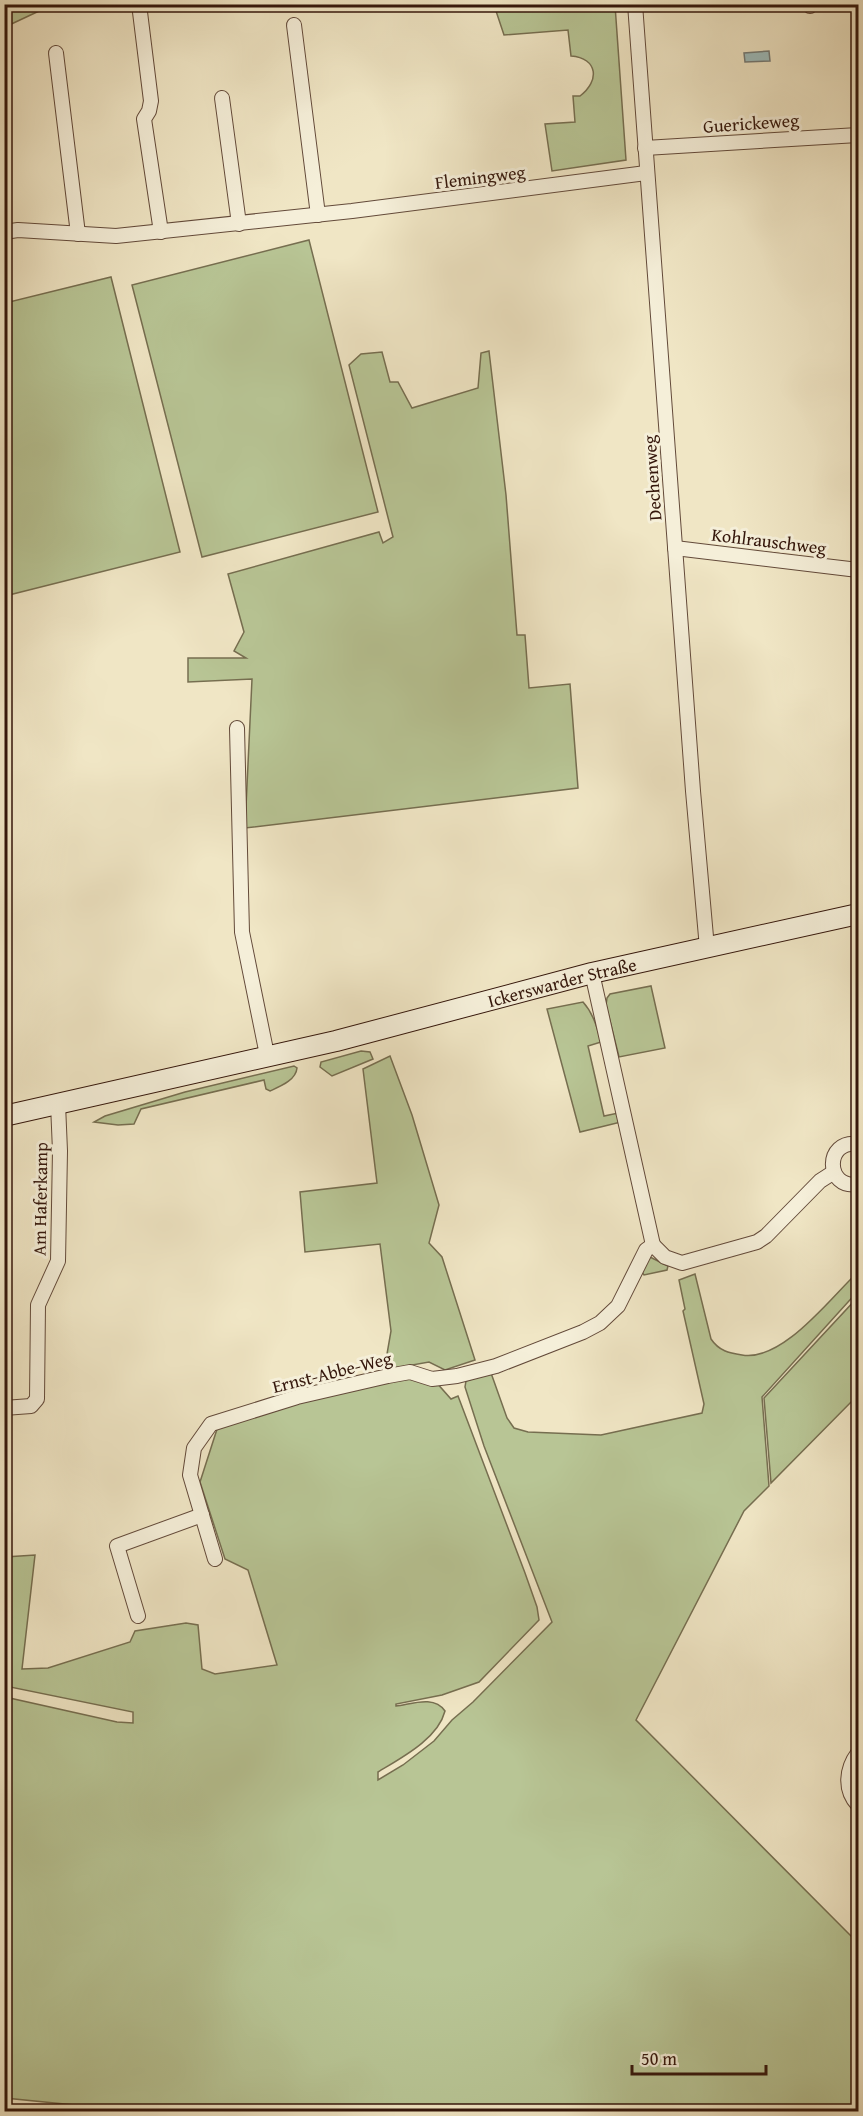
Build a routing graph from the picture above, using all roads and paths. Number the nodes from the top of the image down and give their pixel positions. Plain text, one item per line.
1 (139, 4) edge
2 (635, 4) edge
3 (294, 25) dead end
4 (56, 53) dead end
5 (222, 98) dead end
6 (858, 135) edge
7 (645, 148) junction
8 (646, 173) junction
9 (318, 215) junction
10 (238, 224) junction
11 (4, 232) edge
12 (161, 232) junction
13 (78, 234) junction
14 (675, 548) junction
15 (858, 570) edge
16 (237, 728) dead end
17 (858, 914) edge
18 (707, 948) junction
19 (592, 974) junction
20 (267, 1056) junction
21 (58, 1104) junction
22 (4, 1116) edge
23 (858, 1144) edge
24 (834, 1172) junction
25 (858, 1184) edge
26 (654, 1245) junction
27 (4, 1408) edge
28 (202, 1515) junction
29 (215, 1559) dead end
30 (138, 1616) dead end
31 (858, 1753) edge
32 (858, 1805) edge

1 - 12 street
2 - 7 street, Dechenweg
3 - 9 street
4 - 13 street
5 - 10 street
6 - 7 street, Guerickeweg
7 - 8 street, Dechenweg
8 - 9 street, Flemingweg
8 - 14 street, Dechenweg
9 - 10 street, Flemingweg
10 - 12 street, Flemingweg
11 - 13 street, Flemingweg
12 - 13 street, Flemingweg
14 - 15 street, Kohlrauschweg
14 - 18 street, Dechenweg
16 - 20 street
17 - 18 main road, Ickerswarder Straße
18 - 19 main road, Ickerswarder Straße
19 - 20 main road, Ickerswarder Straße
19 - 26 street
20 - 21 main road, Ickerswarder Straße
21 - 22 main road, Ickerswarder Straße
21 - 27 street, Am Haferkamp
23 - 24 street
24 - 25 street
24 - 26 street
26 - 28 street, Ernst-Abbe-Weg
28 - 29 street, Ernst-Abbe-Weg
28 - 30 street
31 - 32 street

